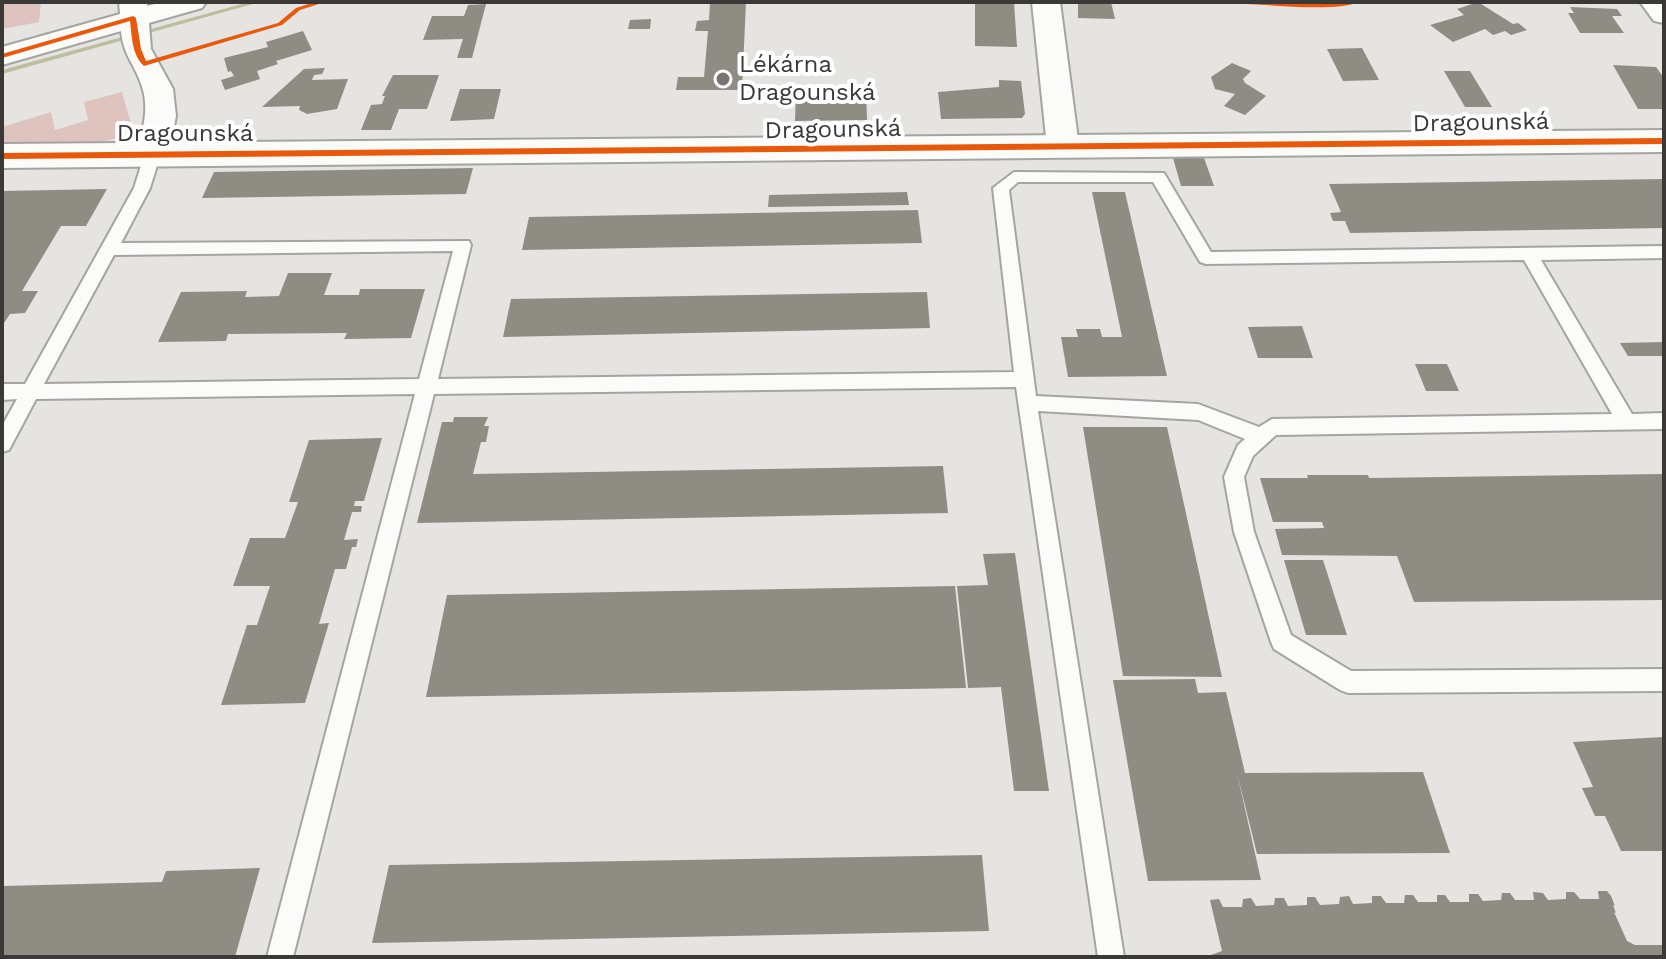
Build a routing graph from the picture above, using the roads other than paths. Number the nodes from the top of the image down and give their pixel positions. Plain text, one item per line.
1 (192, 2) edge
2 (1046, 2) edge
3 (1654, 2) edge
4 (1664, 15) edge
5 (134, 23) edge
6 (2, 56) edge
7 (1664, 141) edge
8 (1063, 147) junction
9 (153, 153) junction
10 (2, 156) edge
11 (109, 249) junction
12 (1664, 252) edge
13 (1528, 253) junction
14 (1024, 379) junction
15 (426, 385) junction
16 (2, 392) edge
17 (31, 392) junction
18 (1027, 403) junction
19 (1664, 421) edge
20 (1627, 422) junction
21 (1260, 437) junction
22 (2, 444) edge
23 (1664, 680) edge
24 (280, 957) edge
25 (1111, 957) edge

1 - 5 street
2 - 8 street
3 - 4 street
5 - 6 street
5 - 9 street
7 - 8 street, Dragounská
8 - 9 street, Dragounská
9 - 10 street, Dragounská
9 - 11 lane
11 - 15 lane
11 - 17 lane
12 - 13 lane
13 - 14 lane
13 - 20 lane
14 - 15 lane
14 - 18 lane
15 - 17 lane
15 - 24 lane
16 - 17 lane
17 - 22 lane
18 - 21 lane
18 - 25 lane
19 - 20 lane
20 - 21 lane
21 - 23 lane

